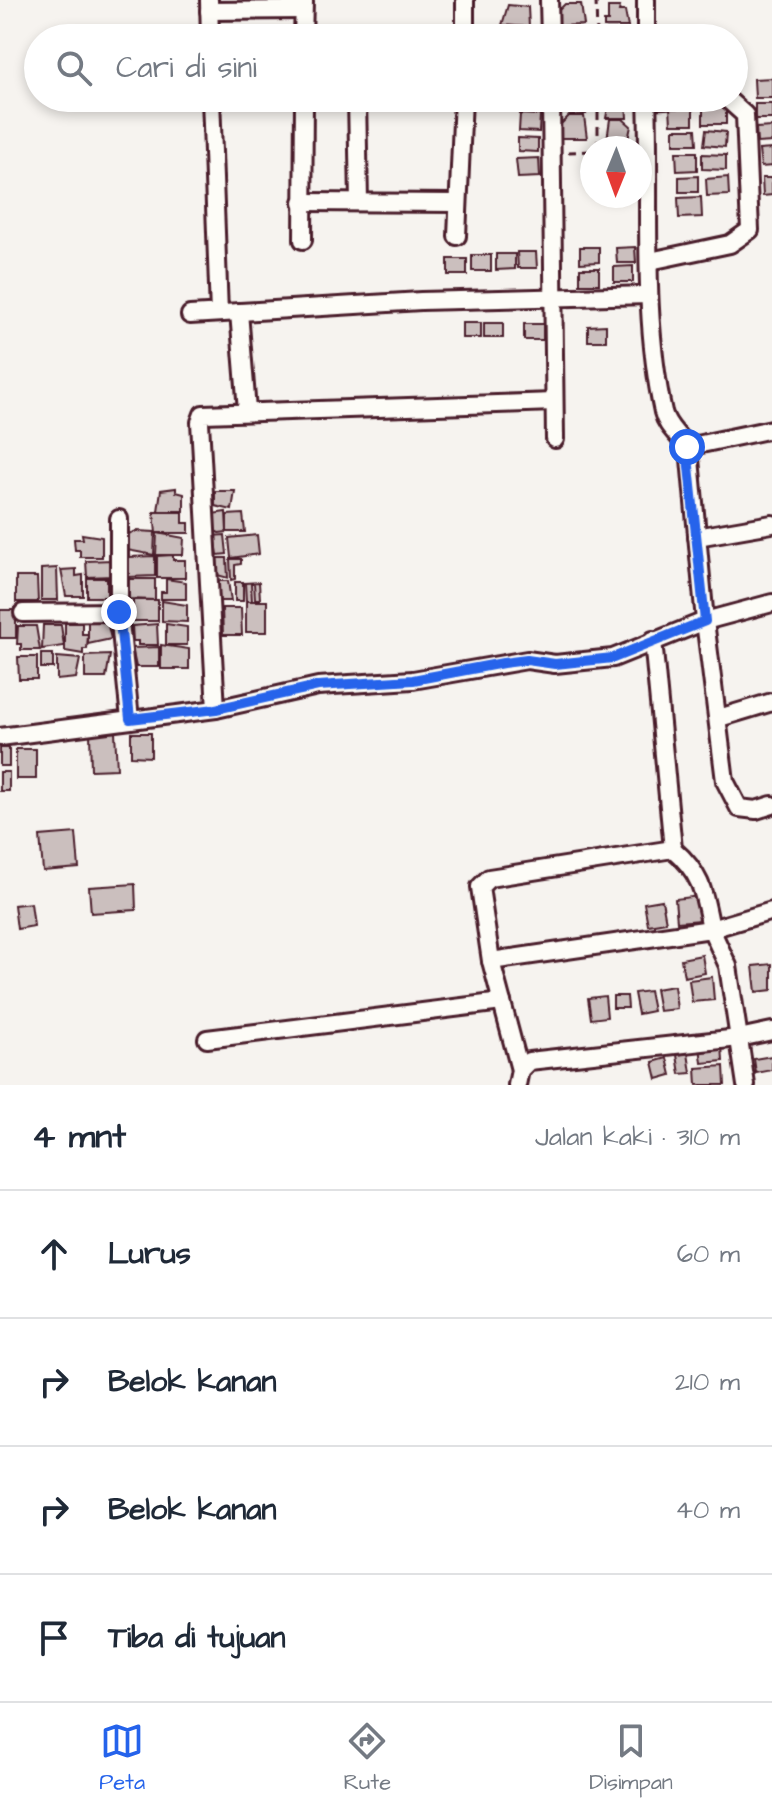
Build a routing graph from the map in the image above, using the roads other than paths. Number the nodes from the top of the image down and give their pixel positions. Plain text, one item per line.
1 (465, 0) edge
2 (549, 0) edge
3 (646, 0) edge
4 (304, 5) edge
5 (209, 6) edge
6 (465, 24) edge
7 (550, 24) edge
8 (646, 24) edge
9 (212, 112) edge
10 (304, 112) edge
11 (357, 112) edge
12 (462, 112) edge
13 (551, 112) edge
14 (647, 112) edge
15 (742, 112) edge
16 (302, 202) junction
17 (359, 202) junction
18 (457, 203) junction
19 (457, 236) dead end
20 (303, 240) dead end
21 (650, 261) junction
22 (649, 295) junction
23 (551, 297) junction
24 (239, 312) junction
25 (219, 313) junction
26 (190, 315) dead end
27 (554, 402) junction
28 (247, 411) junction
29 (772, 429) edge
30 (555, 439) dead end
31 (687, 447) junction
32 (119, 519) dead end
33 (772, 524) edge
34 (697, 537) junction
35 (772, 603) edge
36 (119, 612) junction
37 (23, 613) dead end
38 (705, 621) junction
39 (653, 640) junction
40 (772, 702) edge
41 (216, 709) junction
42 (719, 718) junction
43 (130, 719) junction
44 (0, 737) edge
45 (772, 805) edge
46 (673, 849) junction
47 (772, 911) edge
48 (711, 929) junction
49 (491, 961) junction
50 (502, 1002) junction
51 (772, 1031) edge
52 (739, 1038) junction
53 (207, 1039) dead end
54 (519, 1078) edge
55 (746, 1085) edge

1 - 6 street
2 - 7 street
3 - 8 street
4 - 5 street
9 - 25 street
10 - 16 street
11 - 17 street
12 - 18 street
13 - 23 street
14 - 21 street
15 - 21 street
16 - 17 street
16 - 20 street
17 - 18 street
18 - 19 street
21 - 22 street
22 - 23 street
22 - 31 street
23 - 24 street
23 - 27 street
24 - 25 street
24 - 28 street
25 - 26 street
27 - 28 street
27 - 30 street
28 - 41 street
29 - 31 street
31 - 34 street
32 - 36 street
33 - 34 street
34 - 38 street
35 - 38 street
36 - 37 street
36 - 43 street
38 - 39 street
38 - 42 street
39 - 41 street
39 - 46 street
40 - 42 street
41 - 43 street
42 - 45 street
43 - 44 street
46 - 48 street
46 - 49 street
47 - 48 street
48 - 49 street
48 - 52 street
49 - 50 street
50 - 53 street
50 - 54 street
51 - 52 street
52 - 54 street
52 - 55 street

